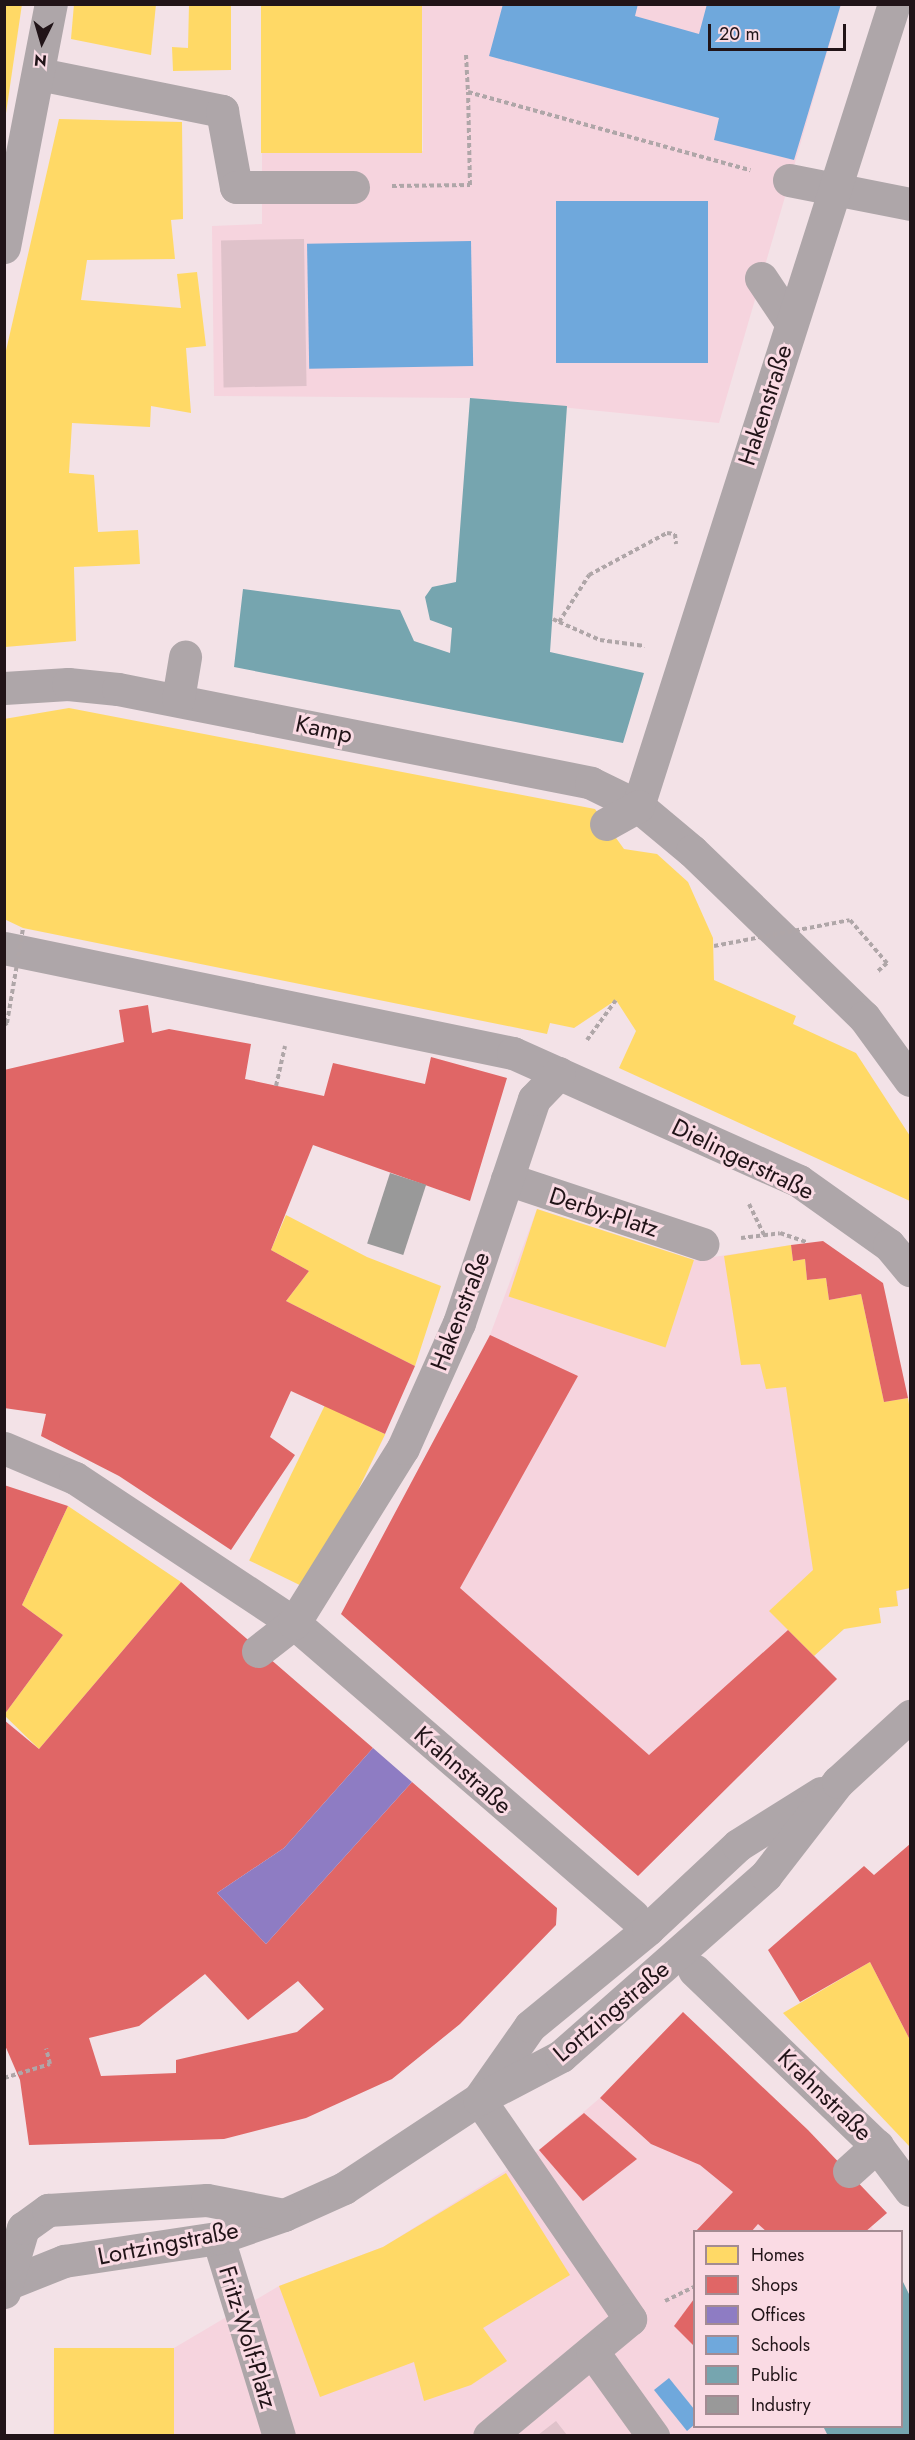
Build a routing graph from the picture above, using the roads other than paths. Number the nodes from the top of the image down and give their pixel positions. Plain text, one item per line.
1 (51, 4) edge
2 (894, 4) edge
3 (39, 74) junction
4 (789, 180) road end
5 (352, 187) road end
6 (836, 191) junction
7 (910, 204) edge
8 (4, 247) edge
9 (761, 278) dead end
10 (791, 323) junction
11 (185, 657) dead end
12 (4, 688) edge
13 (178, 699) junction
14 (638, 806) junction
15 (606, 824) dead end
16 (14, 938) edge
17 (469, 1017) dead end
18 (513, 1053) junction
19 (559, 1073) junction
20 (910, 1080) edge
21 (507, 1179) junction
22 (702, 1244) road end
23 (910, 1270) edge
24 (4, 1448) edge
25 (294, 1623) junction
26 (258, 1651) dead end
27 (906, 1729) edge
28 (838, 1782) junction
29 (640, 1923) junction
30 (686, 1962) junction
31 (479, 2099) junction
32 (877, 2146) junction
33 (849, 2170) dead end
34 (910, 2190) edge
35 (284, 2215) junction
36 (218, 2238) junction
37 (5, 2284) edge
38 (592, 2351) junction
39 (279, 2436) edge
40 (489, 2436) edge
41 (652, 2436) edge

1 - 3 street
2 - 6 street, Hakenstraße
3 - 5 street
3 - 8 street
4 - 6 street
6 - 7 street
6 - 10 street, Hakenstraße
9 - 10 street
10 - 14 street, Hakenstraße
11 - 13 street
12 - 13 street, Kamp
13 - 14 street, Kamp
14 - 15 street
14 - 20 street
16 - 18 street
17 - 18 street
18 - 19 street
19 - 21 street, Hakenstraße
19 - 23 street, Dielingerstraße
21 - 22 street, Derby-Platz
21 - 25 street, Hakenstraße
24 - 25 street, Krahnstraße
25 - 26 street
25 - 29 street, Krahnstraße
27 - 28 street
28 - 29 street
28 - 30 street
29 - 31 street, Lortzingstraße
30 - 31 street, Lortzingstraße
30 - 32 street, Krahnstraße
31 - 35 street, Lortzingstraße
31 - 38 street
32 - 33 street, Krahnstraße
32 - 34 street, Krahnstraße
35 - 36 street, Lortzingstraße
35 - 37 street
36 - 37 street, Lortzingstraße
36 - 39 street, Fritz-Wolf-Platz
38 - 40 street
38 - 41 street

